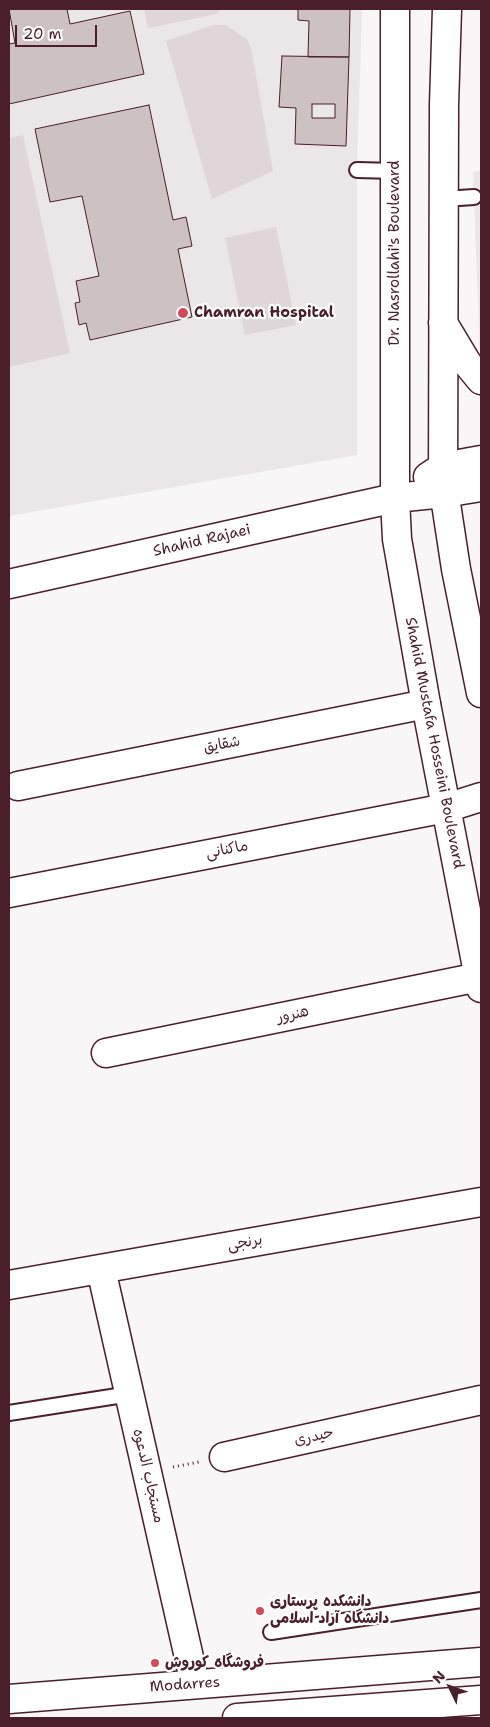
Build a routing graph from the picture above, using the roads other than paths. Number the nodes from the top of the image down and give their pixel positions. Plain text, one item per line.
1 (395, 9) edge
2 (447, 9) edge
3 (357, 170) dead end
4 (395, 171) junction
5 (474, 197) dead end
6 (444, 198) junction
7 (443, 323) junction
8 (481, 380) edge
9 (481, 460) edge
10 (444, 482) junction
11 (481, 487) edge
12 (395, 498) junction
13 (9, 584) edge
14 (481, 692) edge
15 (426, 704) junction
16 (18, 786) dead end
17 (481, 797) edge
18 (446, 808) junction
19 (9, 893) edge
20 (480, 982) edge
21 (106, 1053) dead end
22 (481, 1202) edge
23 (101, 1269) junction
24 (9, 1285) edge
25 (130, 1394) junction
26 (481, 1400) edge
27 (9, 1413) edge
28 (224, 1457) road end
29 (481, 1600) edge
30 (271, 1632) dead end
31 (481, 1662) edge
32 (195, 1684) junction
33 (9, 1699) edge
34 (481, 1700) edge
35 (416, 1714) edge
36 (237, 1718) edge

1 - 4 street, Dr. Nasrollahi's Boulevard
2 - 6 street
3 - 4 lane
4 - 12 street, Dr. Nasrollahi's Boulevard
5 - 6 lane
6 - 7 street
7 - 8 street
7 - 10 street
9 - 10 street, Shahid Rajaei
10 - 11 street, Shahid Rajaei
10 - 12 street, Shahid Rajaei
10 - 14 street
12 - 13 street, Shahid Rajaei
12 - 15 street, Shahid Mustafa Hosseini Boulevard
15 - 16 street, شقایق
15 - 18 street, Shahid Mustafa Hosseini Boulevard
17 - 18 street, ماکنانی
18 - 19 street, ماکنانی
18 - 20 street, Shahid Mustafa Hosseini Boulevard
20 - 21 street, هنرور
22 - 23 street, برنجی
23 - 24 street, برنجی
23 - 25 street, مستجاب الدعوه
25 - 27 lane
25 - 32 street, مستجاب الدعوه
26 - 28 street, حیدری
29 - 30 lane
31 - 32 street, Modarres
32 - 33 street, Modarres
34 - 35 street
35 - 36 street

